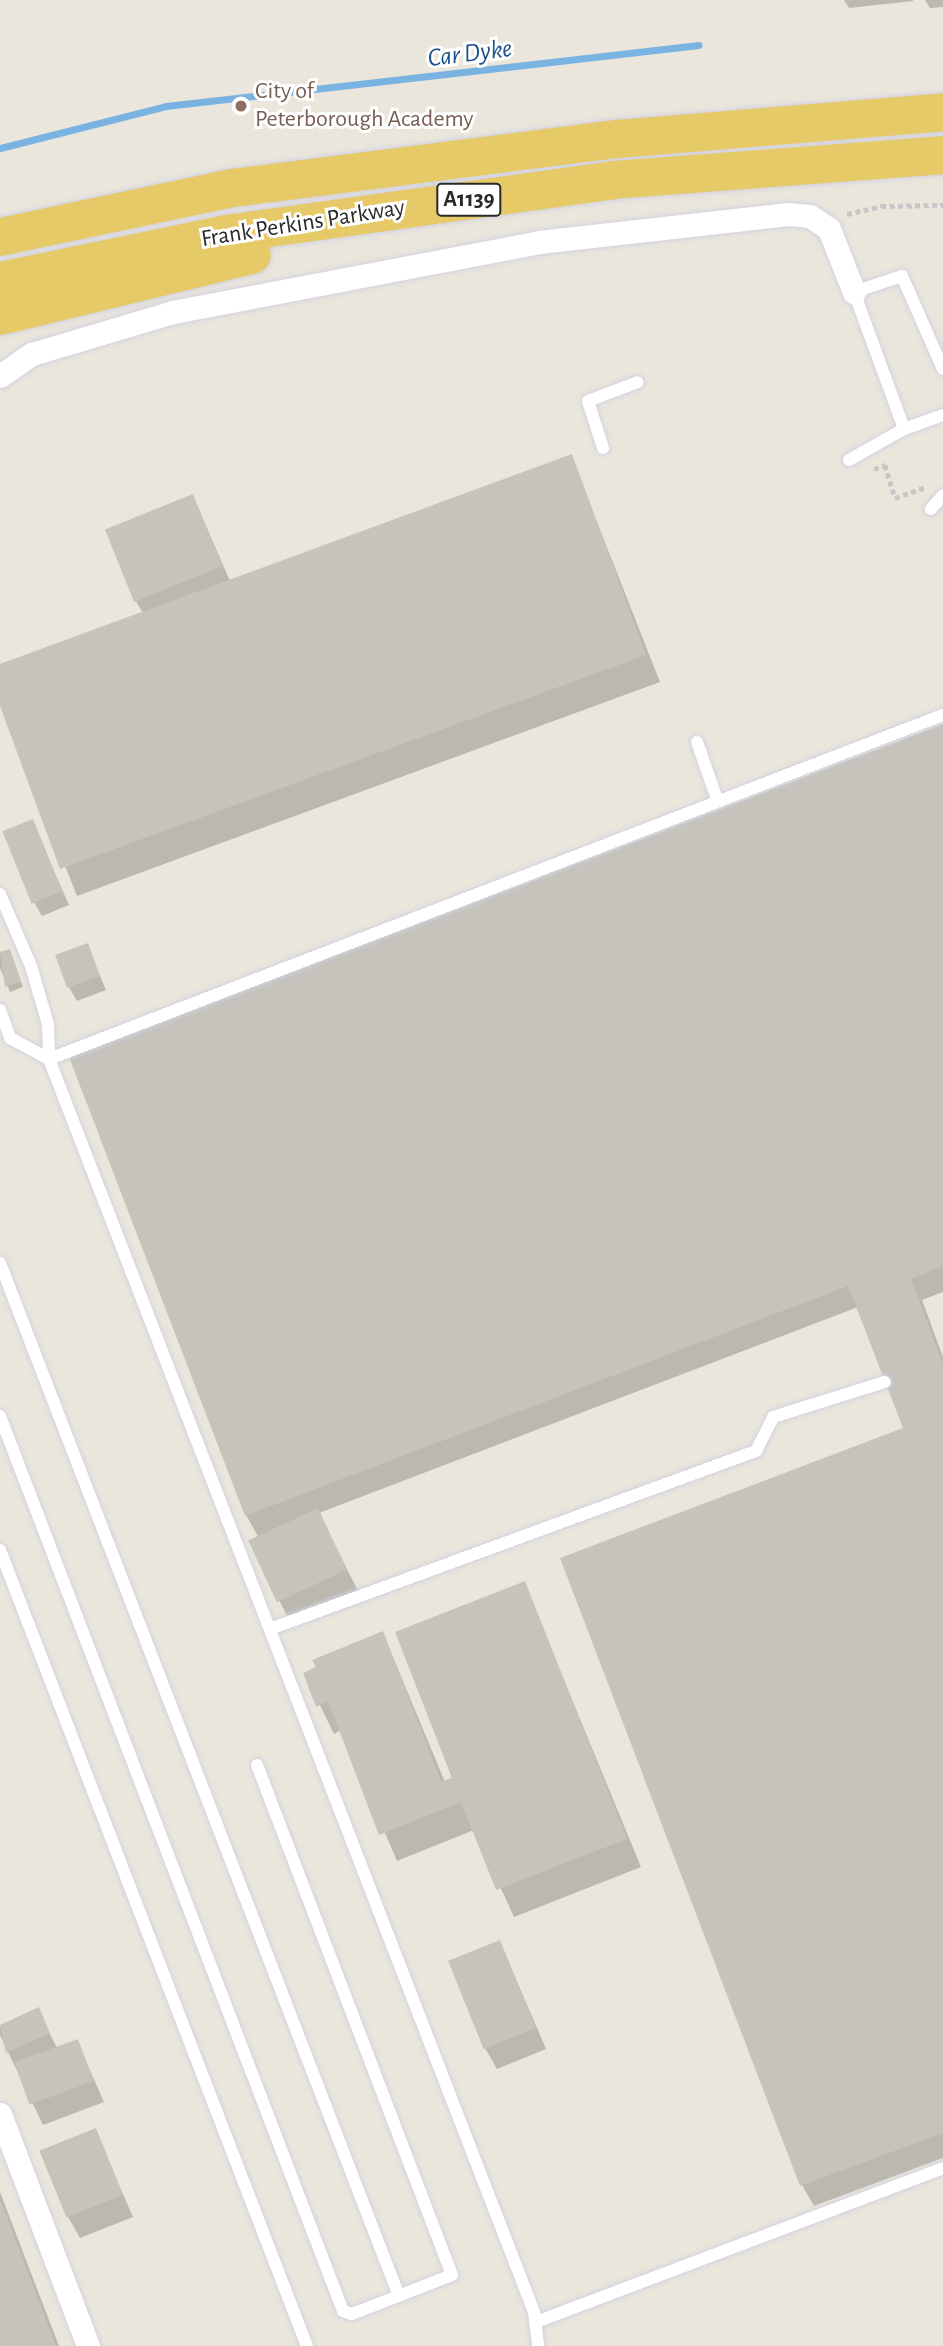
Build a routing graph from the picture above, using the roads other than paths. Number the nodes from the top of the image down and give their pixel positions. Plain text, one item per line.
1 (943, 113) edge
2 (943, 155) edge
3 (502, 195) junction
4 (0, 237) edge
5 (0, 281) edge
6 (854, 292) junction
7 (0, 316) edge
8 (943, 369) edge
9 (0, 376) edge
10 (638, 382) dead end
11 (943, 415) edge
12 (904, 429) junction
13 (603, 448) dead end
14 (849, 460) dead end
15 (943, 495) edge
16 (931, 509) dead end
17 (943, 715) edge
18 (697, 742) dead end
19 (717, 799) junction
20 (0, 894) edge
21 (0, 1010) edge
22 (49, 1059) junction
23 (0, 1263) edge
24 (885, 1382) dead end
25 (0, 1416) edge
26 (0, 1550) edge
27 (270, 1629) junction
28 (257, 1765) dead end
29 (0, 2114) edge
30 (943, 2168) edge
31 (399, 2296) junction
32 (536, 2322) junction
33 (88, 2346) edge
34 (307, 2346) edge
35 (538, 2346) edge

1 - 4 highway, Frank Perkins Parkway / A1139
2 - 3 highway, Frank Perkins Parkway / A1139
3 - 5 highway, Frank Perkins Parkway / A1139
3 - 7 highway
6 - 8 lane
6 - 9 street
6 - 12 lane
10 - 13 lane
11 - 12 lane
12 - 14 lane
15 - 16 lane
17 - 19 lane
18 - 19 lane
19 - 22 lane
20 - 22 lane
21 - 22 lane
22 - 27 lane
23 - 31 lane
24 - 27 lane
25 - 31 lane
26 - 34 lane
27 - 32 lane
28 - 31 lane
29 - 33 street
30 - 32 lane
32 - 35 lane

